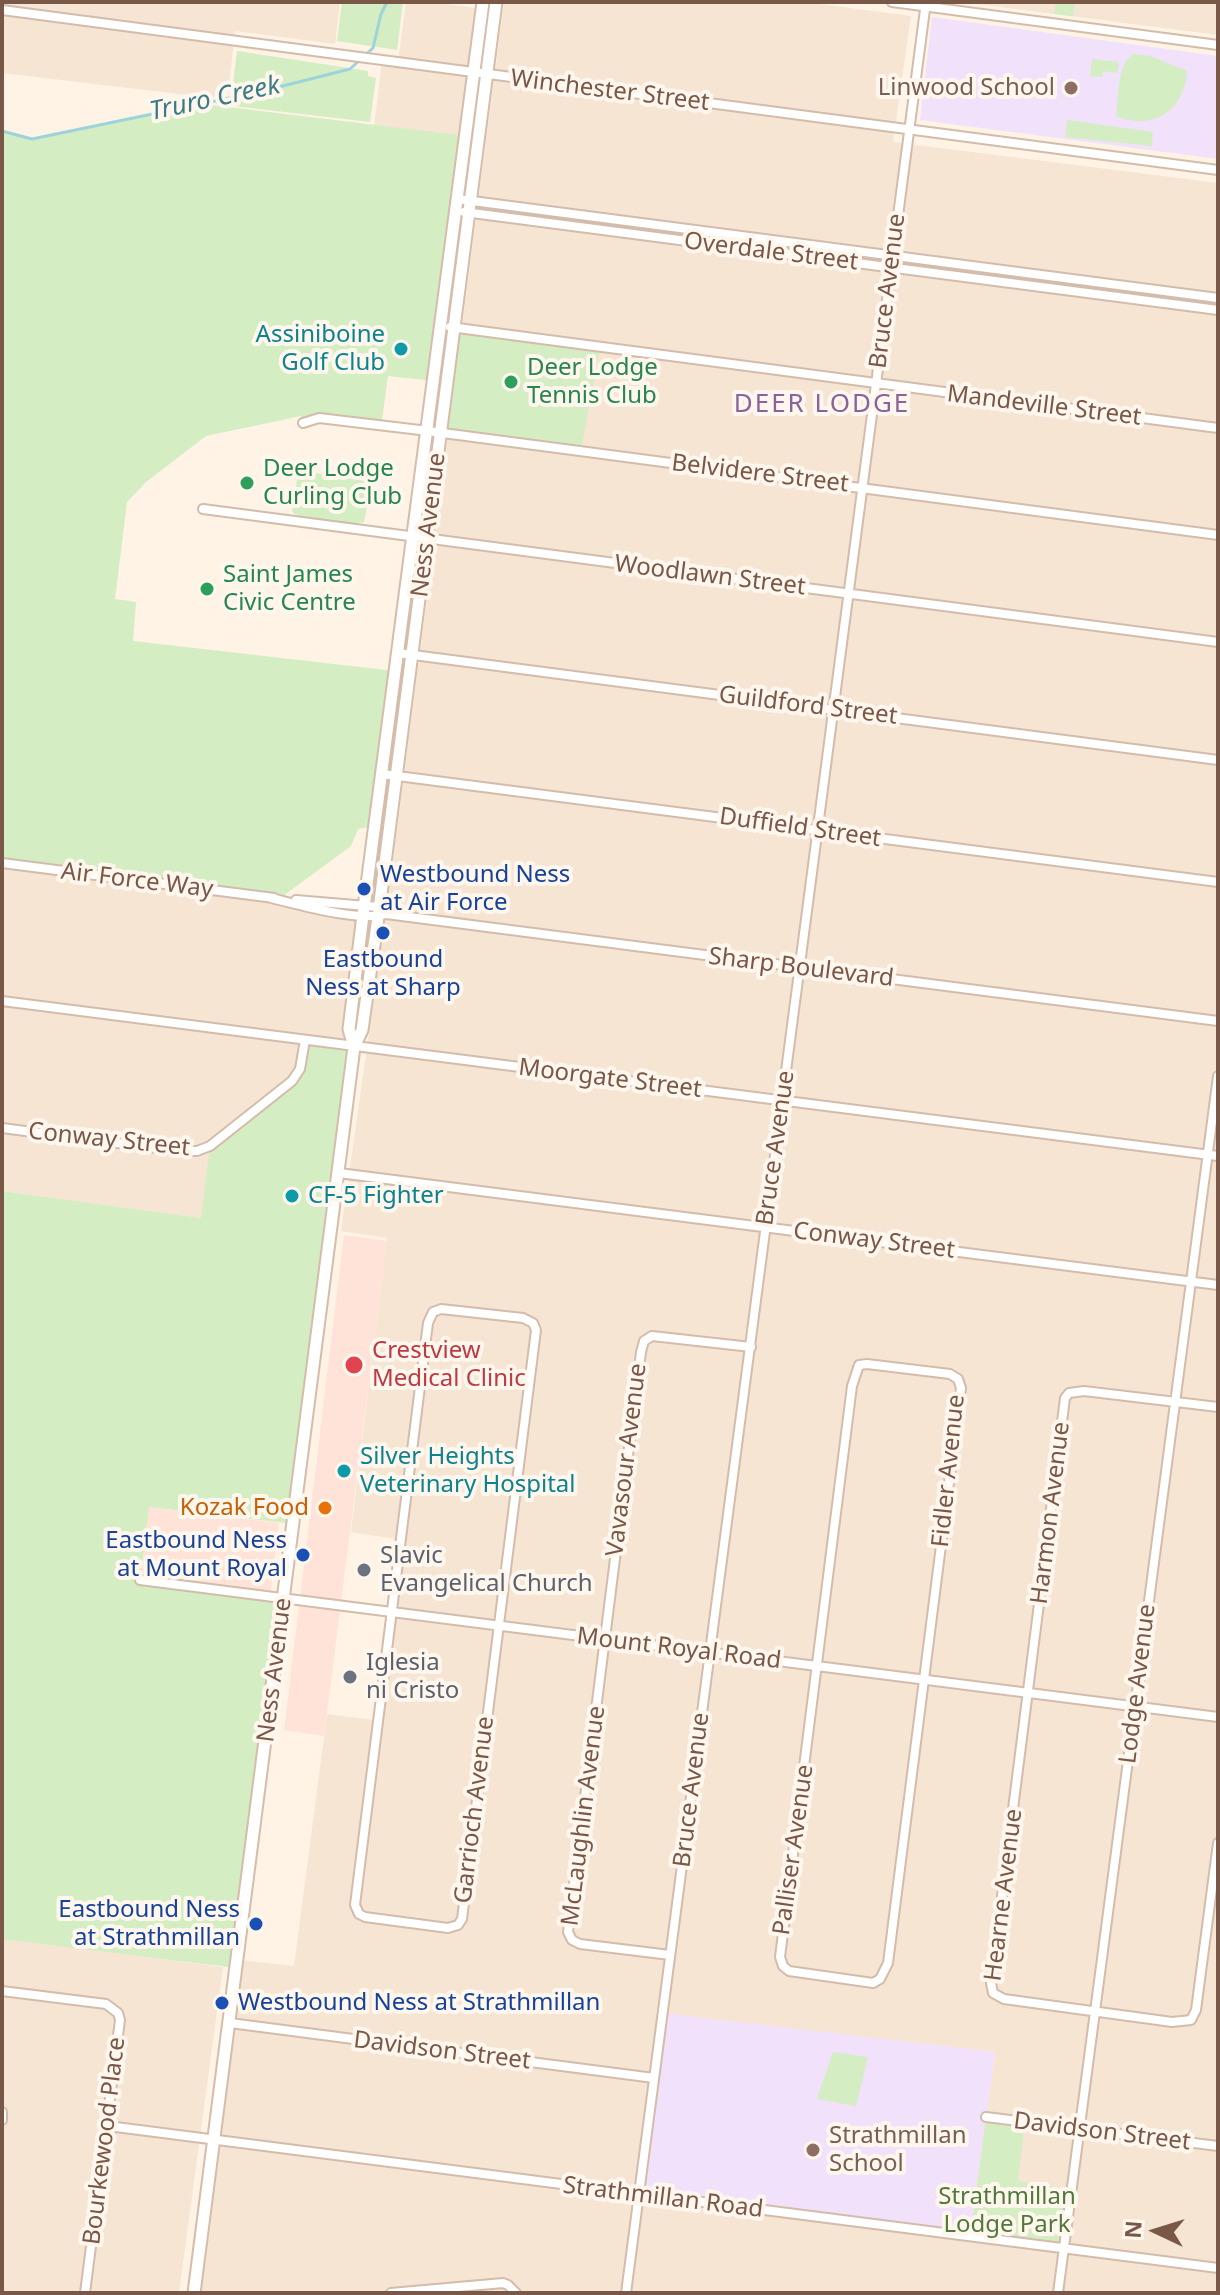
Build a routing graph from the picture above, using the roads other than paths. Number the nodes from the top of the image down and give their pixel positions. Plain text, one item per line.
1 (483, 2) edge
2 (496, 2) edge
3 (892, 2) edge
4 (926, 4) edge
5 (2, 10) edge
6 (1218, 45) edge
7 (480, 74) junction
8 (909, 130) junction
9 (1218, 170) edge
10 (456, 205) junction
11 (470, 206) junction
12 (893, 255) junction
13 (891, 268) junction
14 (1184, 294) junction
15 (1218, 298) edge
16 (1183, 305) junction
17 (1218, 310) edge
18 (441, 326) junction
19 (454, 327) junction
20 (876, 384) junction
21 (303, 423) dead end
22 (1218, 428) edge
23 (427, 431) junction
24 (441, 432) junction
25 (862, 487) junction
26 (203, 509) dead end
27 (1218, 535) edge
28 (413, 537) junction
29 (427, 539) junction
30 (848, 594) junction
31 (1218, 642) edge
32 (398, 653) junction
33 (412, 655) junction
34 (833, 709) junction
35 (1218, 760) edge
36 (382, 774) junction
37 (396, 776) junction
38 (817, 831) junction
39 (2, 863) edge
40 (1218, 882) edge
41 (363, 910) junction
42 (380, 913) junction
43 (800, 968) junction
44 (2, 1001) edge
45 (1218, 1021) edge
46 (305, 1040) junction
47 (354, 1047) junction
48 (1218, 1076) edge
49 (782, 1101) junction
50 (2, 1128) edge
51 (1208, 1155) junction
52 (1218, 1156) edge
53 (339, 1173) junction
54 (766, 1227) junction
55 (1191, 1282) junction
56 (1218, 1285) edge
57 (751, 1347) junction
58 (1175, 1402) junction
59 (1218, 1407) edge
60 (140, 1580) dead end
61 (284, 1597) junction
62 (392, 1612) junction
63 (499, 1625) junction
64 (605, 1639) junction
65 (710, 1653) junction
66 (818, 1666) junction
67 (924, 1680) junction
68 (1029, 1693) junction
69 (1135, 1706) junction
70 (1218, 1717) edge
71 (1218, 1843) edge
72 (670, 1955) junction
73 (2, 1991) edge
74 (1095, 2011) junction
75 (230, 2023) junction
76 (654, 2078) junction
77 (2, 2112) edge
78 (986, 2117) dead end
79 (2, 2120) edge
80 (108, 2126) junction
81 (1079, 2129) junction
82 (215, 2139) junction
83 (1218, 2146) edge
84 (639, 2195) junction
85 (1063, 2248) junction
86 (1218, 2268) edge
87 (415, 2292) edge
88 (85, 2293) edge
89 (194, 2293) edge
90 (391, 2293) edge
91 (516, 2293) edge
92 (626, 2293) edge
93 (1058, 2293) edge

1 - 7 main road, Ness Avenue
2 - 7 main road, Ness Avenue
3 - 4 street
4 - 6 street
4 - 8 street, Bruce Avenue
5 - 7 street, Winchester Street
7 - 8 street, Winchester Street
7 - 10 main road, Ness Avenue
7 - 11 main road, Ness Avenue
8 - 9 street, Winchester Street
8 - 12 street, Bruce Avenue
10 - 11 street, Overdale Street
10 - 18 main road, Ness Avenue
11 - 12 street, Overdale Street
11 - 13 street, Overdale Street
11 - 19 main road, Ness Avenue
12 - 13 street, Bruce Avenue
12 - 14 street, Overdale Street
13 - 16 street, Overdale Street
13 - 20 street, Bruce Avenue
14 - 15 street, Overdale Street
14 - 16 street
16 - 17 street, Overdale Street
18 - 19 street, Mandeville Street
18 - 23 main road, Ness Avenue
19 - 20 street, Mandeville Street
19 - 24 main road, Ness Avenue
20 - 22 street, Mandeville Street
20 - 25 street, Bruce Avenue
21 - 23 street, Belvidere Street
23 - 24 street, Belvidere Street
23 - 28 main road, Ness Avenue
24 - 25 street, Belvidere Street
24 - 29 main road, Ness Avenue
25 - 27 street, Belvidere Street
25 - 30 street, Bruce Avenue
26 - 28 street, Woodlawn Street
28 - 29 street, Woodlawn Street
28 - 32 main road, Ness Avenue
29 - 30 street, Woodlawn Street
29 - 33 main road, Ness Avenue
30 - 31 street, Woodlawn Street
30 - 34 street, Bruce Avenue
32 - 33 street, Guildford Street
32 - 36 main road, Ness Avenue
33 - 34 street, Guildford Street
33 - 37 main road, Ness Avenue
34 - 35 street, Guildford Street
34 - 38 street, Bruce Avenue
36 - 37 street, Duffield Street
36 - 41 main road, Ness Avenue
37 - 38 street, Duffield Street
37 - 42 main road, Ness Avenue
38 - 40 street, Duffield Street
38 - 43 street, Bruce Avenue
39 - 41 street, Air Force Way
41 - 42 street, Air Force Way
41 - 47 main road, Ness Avenue
42 - 43 street, Sharp Boulevard
42 - 47 main road, Ness Avenue
43 - 45 street, Sharp Boulevard
43 - 49 street, Bruce Avenue
44 - 46 street, Moorgate Street
46 - 47 street, Moorgate Street
46 - 50 street, Conway Street
47 - 49 street, Moorgate Street
47 - 53 main road, Ness Avenue
48 - 51 street, Lodge Avenue
49 - 51 street, Moorgate Street
49 - 54 street, Bruce Avenue
51 - 52 street, Moorgate Street
51 - 55 street, Lodge Avenue
53 - 54 street, Conway Street
53 - 61 main road, Ness Avenue
54 - 55 street, Conway Street
54 - 57 street, Bruce Avenue
55 - 56 street, Conway Street
55 - 58 street, Lodge Avenue
57 - 64 street, Vavasour Avenue
57 - 65 street, Bruce Avenue
58 - 59 street
58 - 68 street, Harmon Avenue
58 - 69 street, Lodge Avenue
60 - 61 street, Mount Royal Road
61 - 62 street, Mount Royal Road
61 - 75 main road, Ness Avenue
62 - 63 street, Mount Royal Road
62 - 63 street, Garrioch Avenue
62 - 63 street
63 - 64 street, Mount Royal Road
64 - 65 street, Mount Royal Road
64 - 72 street, McLaughlin Avenue
65 - 66 street, Mount Royal Road
65 - 72 street, Bruce Avenue
66 - 67 street, Mount Royal Road
66 - 67 street, Palliser Avenue
66 - 67 street, Fidler Avenue
67 - 68 street, Mount Royal Road
68 - 69 street, Mount Royal Road
68 - 74 street, Hearne Avenue
69 - 70 street, Mount Royal Road
69 - 74 street, Lodge Avenue
71 - 74 street
72 - 76 street, Bruce Avenue
73 - 80 street, Bourkewood Place
74 - 81 street, Lodge Avenue
75 - 76 street, Davidson Street
75 - 82 main road, Ness Avenue
76 - 84 street, Bruce Avenue
77 - 79 street
78 - 81 street, Davidson Street
80 - 82 street, Strathmillan Road
80 - 88 street, Bourkewood Place
81 - 83 street, Davidson Street
81 - 85 street, Lodge Avenue
82 - 84 street, Strathmillan Road
82 - 89 main road, Ness Avenue
84 - 85 street, Strathmillan Road
84 - 92 street, Bruce Avenue
85 - 86 street, Strathmillan Road
85 - 93 street, Lodge Avenue
87 - 90 street
87 - 91 street

